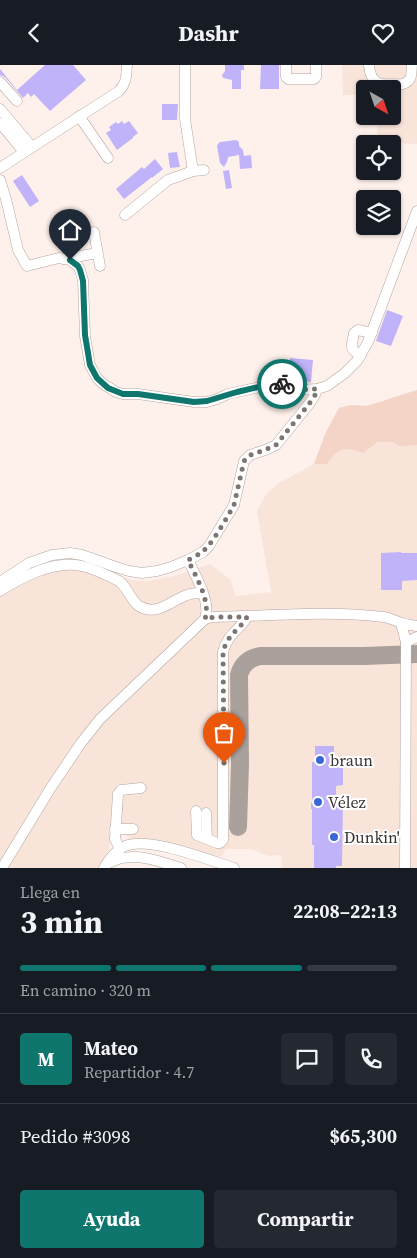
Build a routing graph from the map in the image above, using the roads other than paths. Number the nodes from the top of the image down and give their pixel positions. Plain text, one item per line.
1 (127, 65) edge
2 (185, 65) edge
3 (286, 65) edge
4 (316, 65) edge
5 (369, 65) edge
6 (412, 65) edge
7 (1, 85) edge
8 (16, 101) dead end
9 (0, 109) edge
10 (79, 116) junction
11 (0, 123) edge
12 (28, 150) junction
13 (108, 158) dead end
14 (0, 168) edge
15 (204, 170) dead end
16 (194, 171) junction
17 (0, 180) edge
18 (3, 201) edge
19 (417, 211) edge
20 (125, 215) dead end
21 (94, 232) dead end
22 (97, 253) junction
23 (64, 259) junction
24 (100, 266) dead end
25 (372, 333) junction
26 (361, 355) junction
27 (317, 389) junction
28 (188, 560) junction
29 (0, 582) edge
30 (0, 591) edge
31 (202, 593) junction
32 (247, 617) junction
33 (205, 619) junction
34 (401, 623) junction
35 (417, 626) edge
36 (417, 637) edge
37 (406, 642) junction
38 (141, 788) dead end
39 (201, 812) dead end
40 (115, 829) junction
41 (133, 829) dead end
42 (120, 849) junction
43 (105, 866) edge
44 (2, 868) edge
45 (181, 868) edge
46 (234, 868) edge
47 (405, 868) edge

1 - 10 street
2 - 16 street
3 - 4 street
5 - 6 street
7 - 8 street
9 - 12 street
10 - 12 street
10 - 13 street
11 - 12 street
12 - 14 street
15 - 16 street
16 - 20 street
17 - 18 street
18 - 23 street
19 - 25 street
21 - 22 street
22 - 23 street
22 - 24 street
23 - 27 street
25 - 26 street
25 - 26 street
26 - 27 street
27 - 28 street
28 - 29 street
28 - 31 street
30 - 31 street
31 - 33 street
32 - 33 street
32 - 34 street
32 - 39 street
33 - 44 street
34 - 35 street
34 - 37 street
36 - 37 street
37 - 47 street
38 - 40 street
40 - 41 street
40 - 42 street
42 - 43 street
42 - 46 street
43 - 45 street

